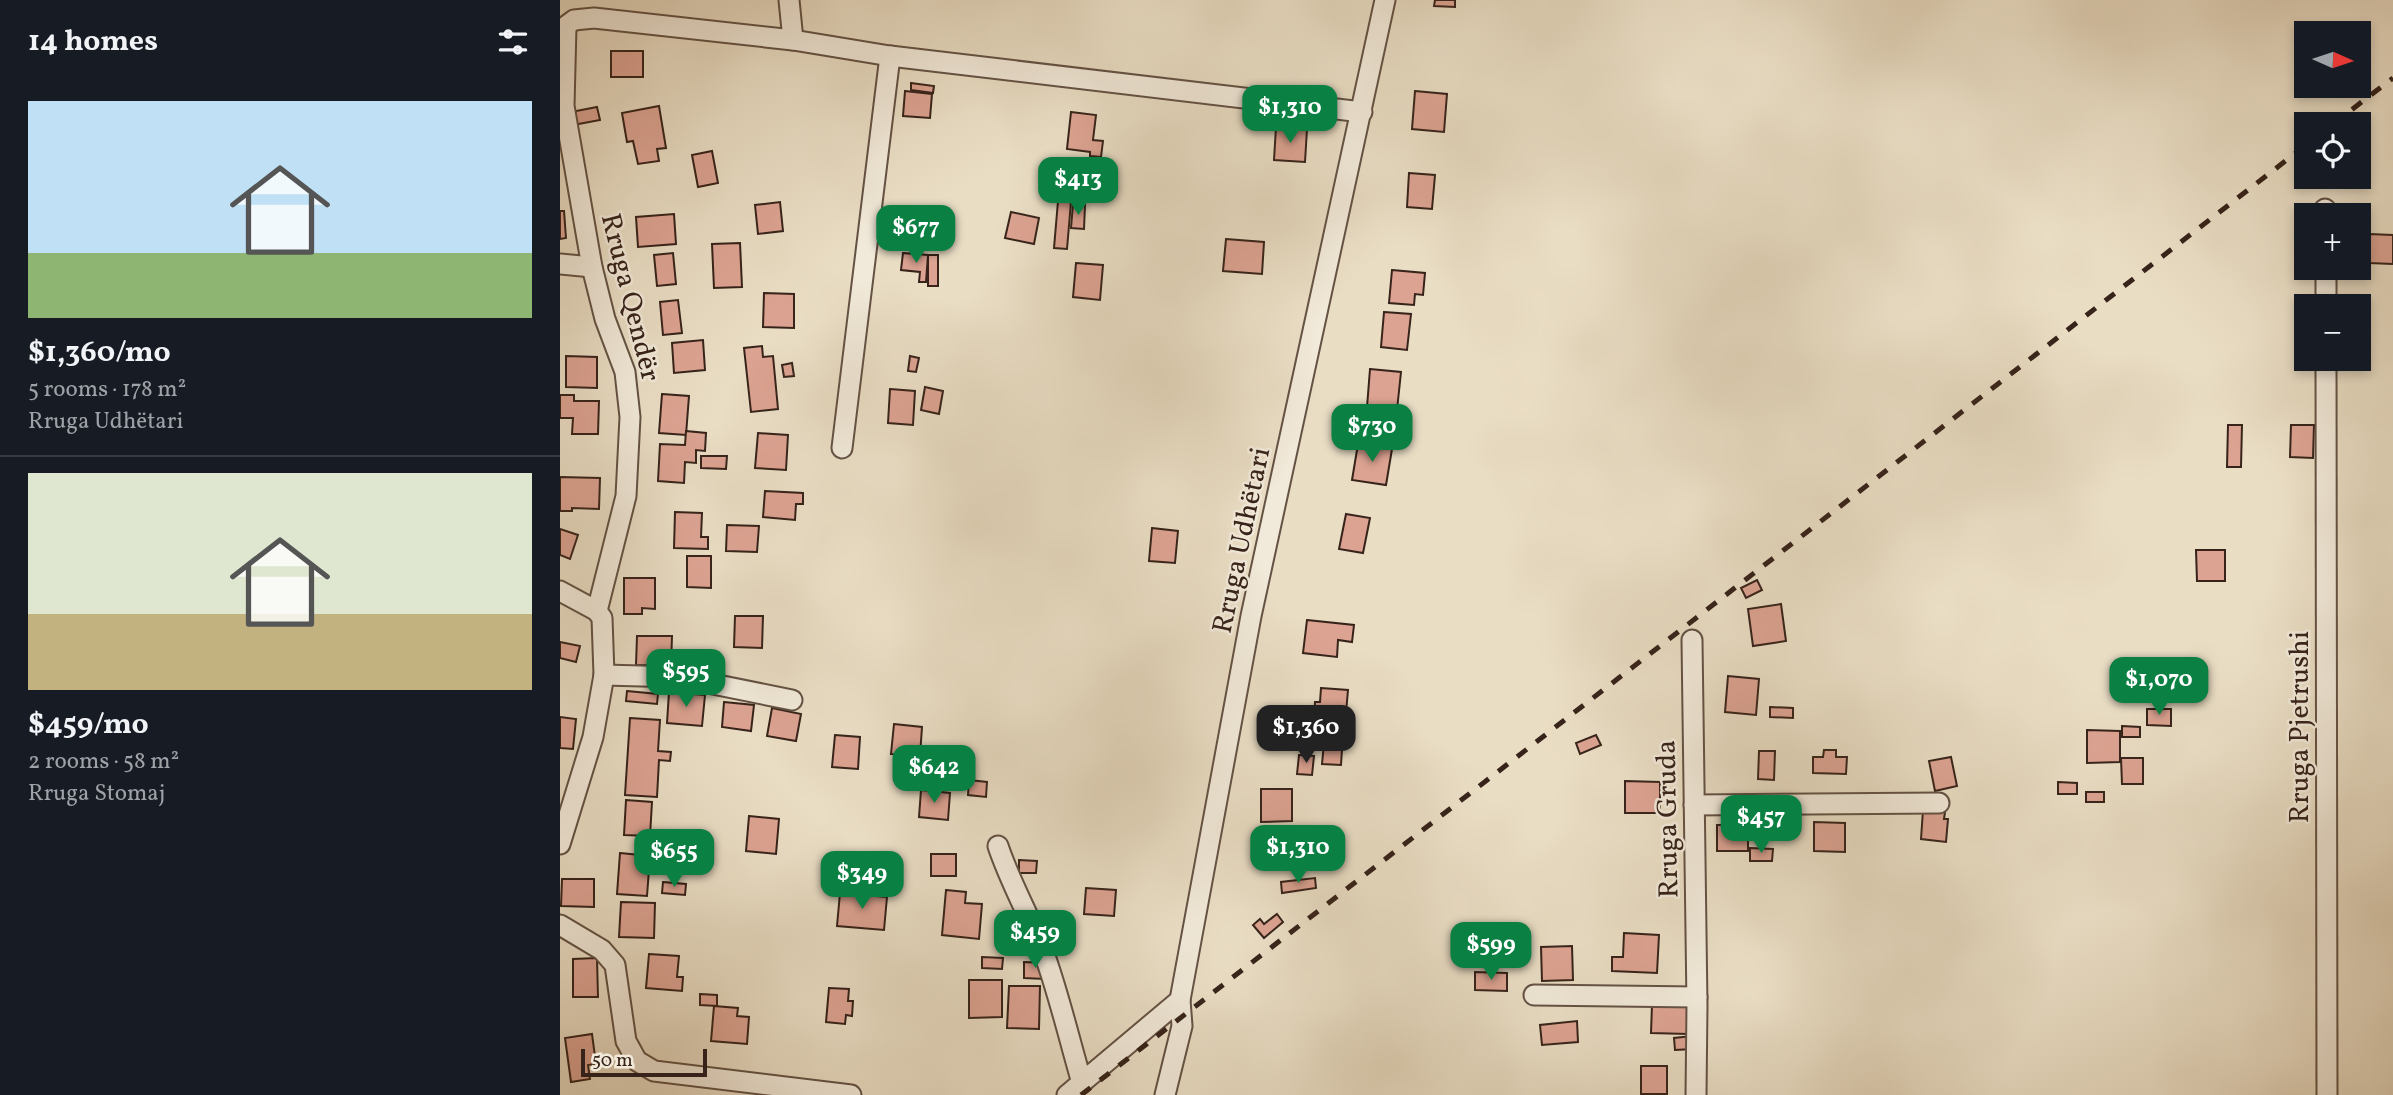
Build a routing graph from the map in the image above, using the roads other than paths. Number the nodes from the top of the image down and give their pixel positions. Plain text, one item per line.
1 (789, 0) edge
2 (1385, 0) edge
3 (793, 40) junction
4 (890, 56) junction
5 (1362, 112) junction
6 (560, 264) edge
7 (592, 267) junction
8 (2326, 371) edge
9 (842, 448) dead end
10 (560, 591) edge
11 (597, 611) junction
12 (1692, 640) dead end
13 (604, 675) junction
14 (792, 700) dead end
15 (1940, 803) dead end
16 (1694, 805) junction
17 (560, 844) edge
18 (998, 845) dead end
19 (560, 925) edge
20 (1534, 995) dead end
21 (1697, 997) junction
22 (1180, 1000) junction
23 (1075, 1089) edge
24 (851, 1095) edge
25 (1165, 1095) edge
26 (1696, 1095) edge
27 (2327, 1095) edge

1 - 3 street
2 - 5 street, Rruga Udhëtari
3 - 4 street, Rruga Qendër
3 - 7 street, Rruga Qendër
4 - 5 street, Rruga Qendër
4 - 9 street
5 - 22 street, Rruga Udhëtari
6 - 7 street
7 - 11 street, Rruga Qendër
8 - 27 street, Rruga Pjetrushi
10 - 11 street
11 - 13 street, Rruga Qendër
12 - 16 street, Rruga Gruda
13 - 14 street
13 - 17 street, Rruga Qendër
15 - 16 street
16 - 21 street, Rruga Gruda
18 - 23 street
19 - 24 street
20 - 21 street
21 - 26 street, Rruga Gruda
22 - 23 street
22 - 25 street, Rruga Udhëtari

